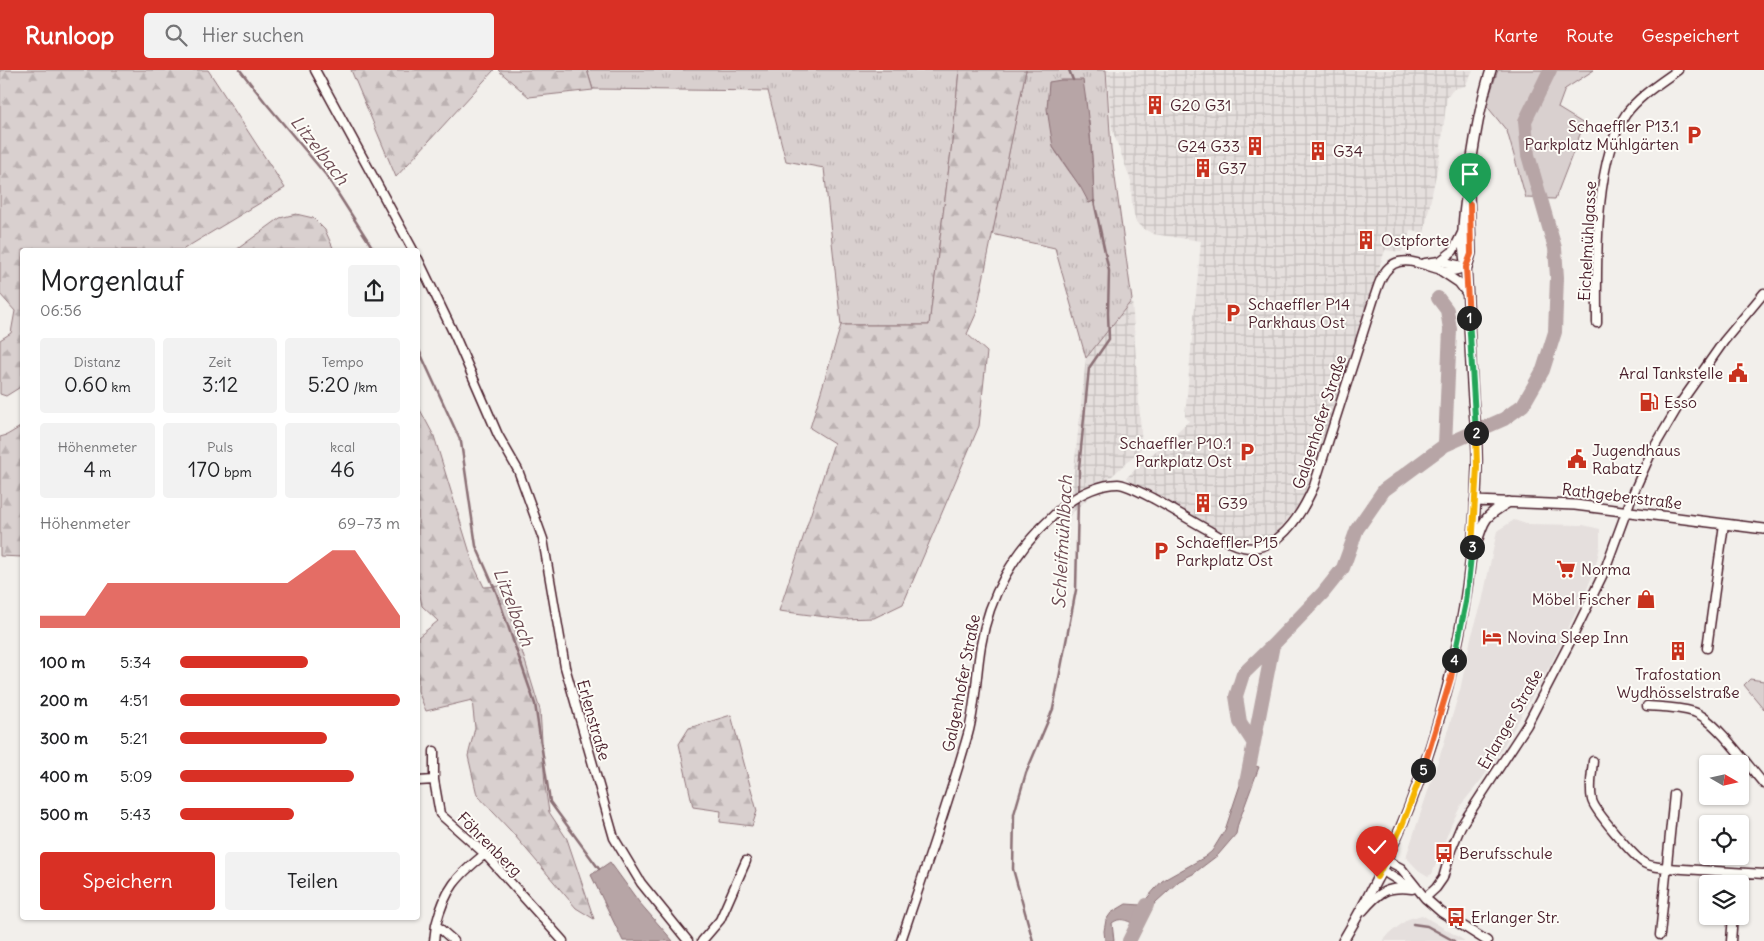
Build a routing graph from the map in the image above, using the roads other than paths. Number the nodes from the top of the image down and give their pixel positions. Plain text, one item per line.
1 (315, 70) edge
2 (1491, 70) edge
3 (1678, 70) edge
4 (1468, 184) junction
5 (1463, 231) junction
6 (412, 248) edge
7 (420, 263) edge
8 (1438, 265) junction
9 (1466, 267) junction
10 (1764, 293) edge
11 (1468, 295) junction
12 (1597, 323) dead end
13 (1475, 501) junction
14 (1510, 502) junction
15 (1626, 512) junction
16 (1724, 524) junction
17 (1764, 530) edge
18 (1471, 562) junction
19 (1707, 648) dead end
20 (1647, 706) dead end
21 (434, 751) dead end
22 (1594, 761) dead end
23 (434, 780) junction
24 (420, 781) edge
25 (1764, 784) edge
26 (1674, 794) dead end
27 (486, 854) junction
28 (1386, 860) junction
29 (746, 861) dead end
30 (1666, 868) junction
31 (1381, 870) junction
32 (1737, 873) joint
33 (1764, 874) edge
34 (1412, 889) junction
35 (1425, 898) junction
36 (1359, 915) junction
37 (436, 925) junction
38 (1732, 925) edge
39 (1660, 934) dead end
40 (1485, 940) edge
41 (434, 941) edge
42 (454, 941) edge
43 (563, 941) edge
44 (688, 941) edge
45 (702, 941) edge
46 (901, 941) edge
47 (1343, 941) edge
48 (1731, 941) edge

1 - 6 street
2 - 4 street
3 - 12 street, Eichelmühlgasse
4 - 5 street
4 - 9 street
5 - 8 street
5 - 9 street
7 - 44 street, Erlenstraße
8 - 9 street, Galgenhofer Straße
8 - 11 street, Galgenhofer Straße
8 - 46 street, Galgenhofer Straße
9 - 11 street
10 - 15 street, Erlanger Straße
11 - 13 street
13 - 14 street, Rathgeberstraße
13 - 18 street
14 - 15 street, Rathgeberstraße
14 - 18 street
15 - 16 street, Rathgeberstraße
15 - 35 street, Erlanger Straße
16 - 17 street, Rathgeberstraße
16 - 19 street
18 - 28 street
20 - 25 street
21 - 23 street, Föhrenberg
22 - 30 street
23 - 24 street
23 - 27 street, Föhrenberg
26 - 30 street
27 - 37 street
27 - 43 street, Föhrenberg
28 - 31 street
28 - 35 street
29 - 45 street
30 - 32 street
30 - 39 street
31 - 34 street
31 - 36 street
32 - 33 street
34 - 35 street
34 - 36 street
35 - 40 street
36 - 47 street
37 - 41 street
37 - 42 street
38 - 48 street

